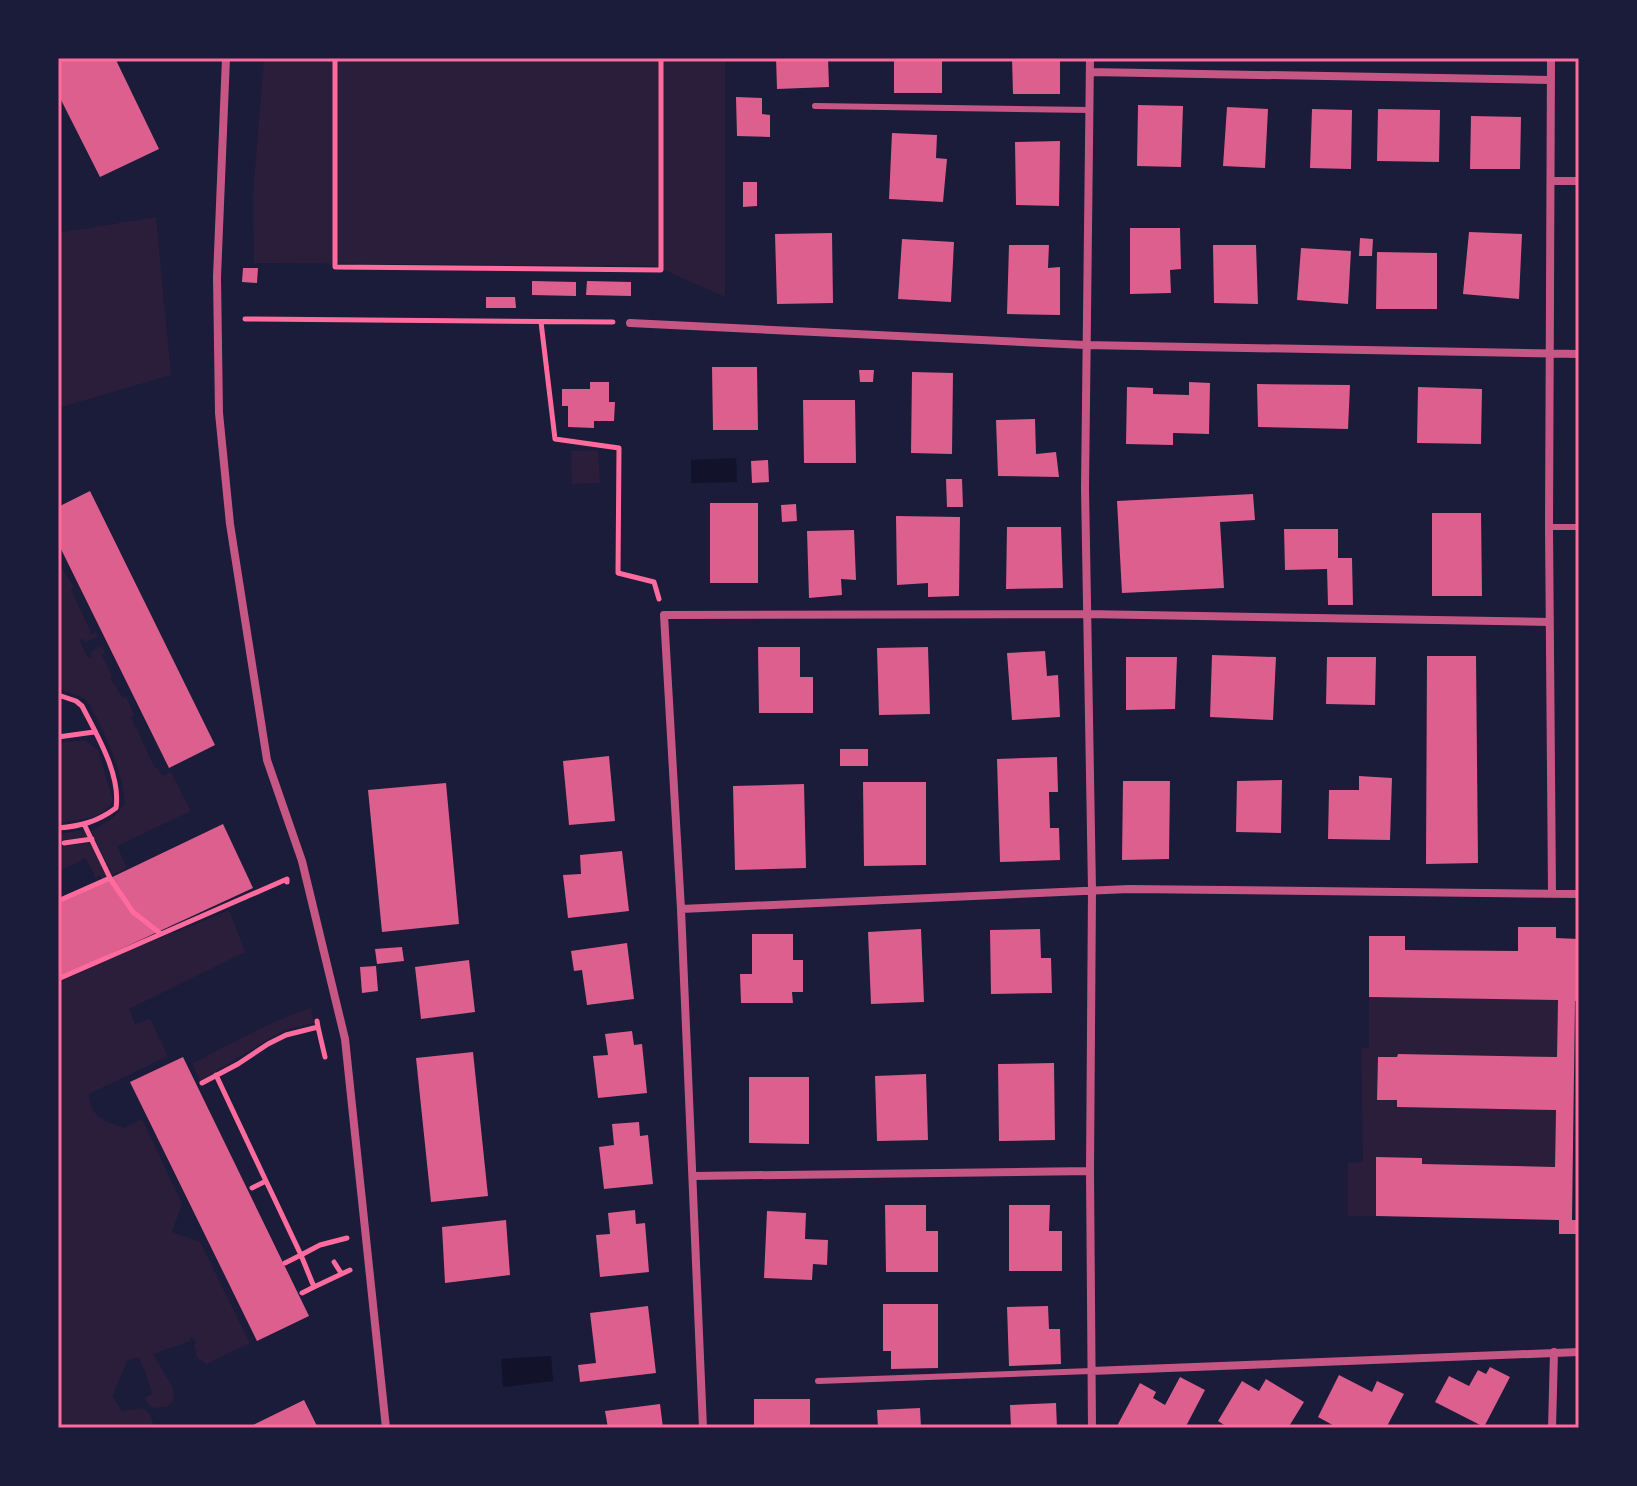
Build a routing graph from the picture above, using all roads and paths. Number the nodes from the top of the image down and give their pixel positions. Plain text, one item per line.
1 (226, 58) edge
2 (335, 58) edge
3 (661, 58) edge
4 (1090, 58) edge
5 (1551, 58) edge
6 (1090, 72) junction
7 (1551, 80) junction
8 (815, 106) dead end
9 (1090, 110) junction
10 (1551, 181) junction
11 (1579, 181) edge
12 (245, 319) dead end
13 (541, 322) junction
14 (630, 323) joint
15 (1085, 345) junction
16 (1551, 354) junction
17 (1579, 354) edge
18 (1549, 527) junction
19 (1579, 527) edge
20 (1085, 614) junction
21 (664, 615) junction
22 (1549, 622) junction
23 (58, 695) edge
24 (94, 732) junction
25 (58, 737) edge
26 (85, 826) junction
27 (58, 828) edge
28 (92, 839) junction
29 (64, 843) dead end
30 (110, 878) junction
31 (287, 879) dead end
32 (1092, 890) junction
33 (1552, 893) junction
34 (1579, 894) edge
35 (58, 901) edge
36 (681, 909) junction
37 (161, 934) junction
38 (58, 979) edge
39 (310, 1030) dead end
40 (216, 1075) junction
41 (202, 1083) dead end
42 (1090, 1171) junction
43 (693, 1176) junction
44 (266, 1181) junction
45 (252, 1188) dead end
46 (343, 1239) dead end
47 (301, 1255) junction
48 (334, 1262) dead end
49 (285, 1263) dead end
50 (314, 1287) junction
51 (302, 1293) dead end
52 (1554, 1352) junction
53 (1579, 1352) edge
54 (1091, 1371) junction
55 (818, 1381) dead end
56 (386, 1428) edge
57 (703, 1428) edge
58 (1092, 1428) edge
59 (1552, 1428) edge

1 - 56 street
2 - 3 path
4 - 6 street
5 - 7 street
6 - 7 street
6 - 9 street
7 - 10 street
8 - 9 lane
9 - 15 street
10 - 11 street
10 - 16 street
12 - 13 path
13 - 14 path
13 - 21 path
14 - 15 street
15 - 16 street
15 - 20 street
16 - 17 street
16 - 18 street
18 - 19 lane
18 - 22 street
20 - 21 street
20 - 22 street
20 - 32 street
21 - 36 street
22 - 33 street
23 - 24 path
24 - 25 path
24 - 26 path
26 - 27 path
26 - 28 path
28 - 29 path
28 - 30 path
30 - 35 path
30 - 37 path
31 - 37 path
32 - 33 street
32 - 36 street
32 - 42 street
33 - 34 street
36 - 43 street
37 - 38 path
39 - 40 path
40 - 41 path
40 - 44 path
42 - 43 street
42 - 54 street
43 - 57 street
44 - 45 path
44 - 47 path
46 - 47 path
47 - 49 path
47 - 50 path
48 - 50 path
50 - 51 path
52 - 53 street
52 - 54 street
52 - 59 street
54 - 55 lane
54 - 58 street

